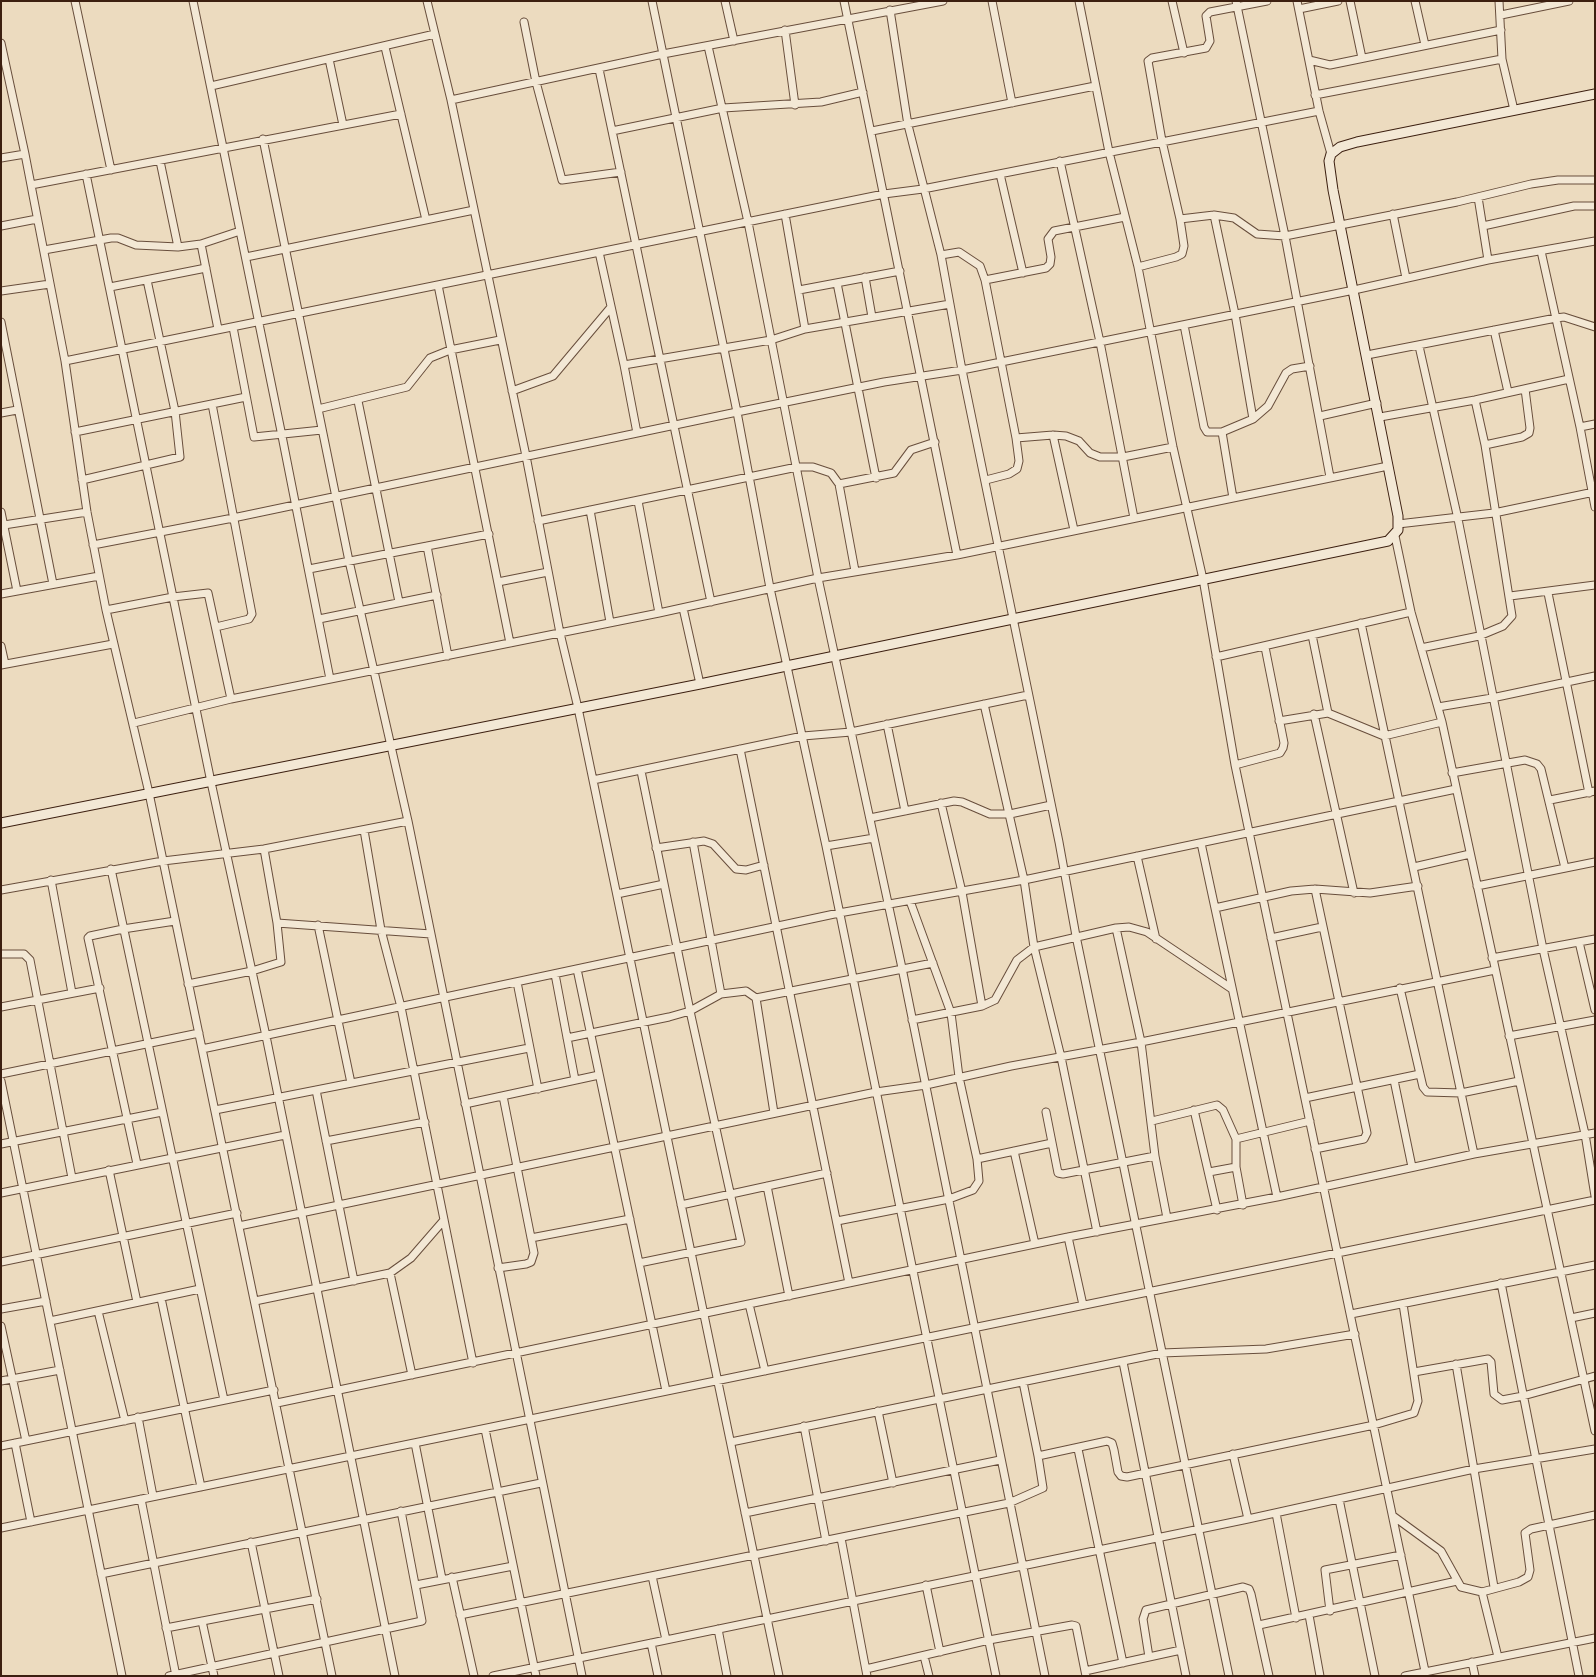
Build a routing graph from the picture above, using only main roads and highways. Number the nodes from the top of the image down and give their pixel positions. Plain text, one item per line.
1 (1595, 94) edge
2 (1, 823) edge

1 - 2 main road

